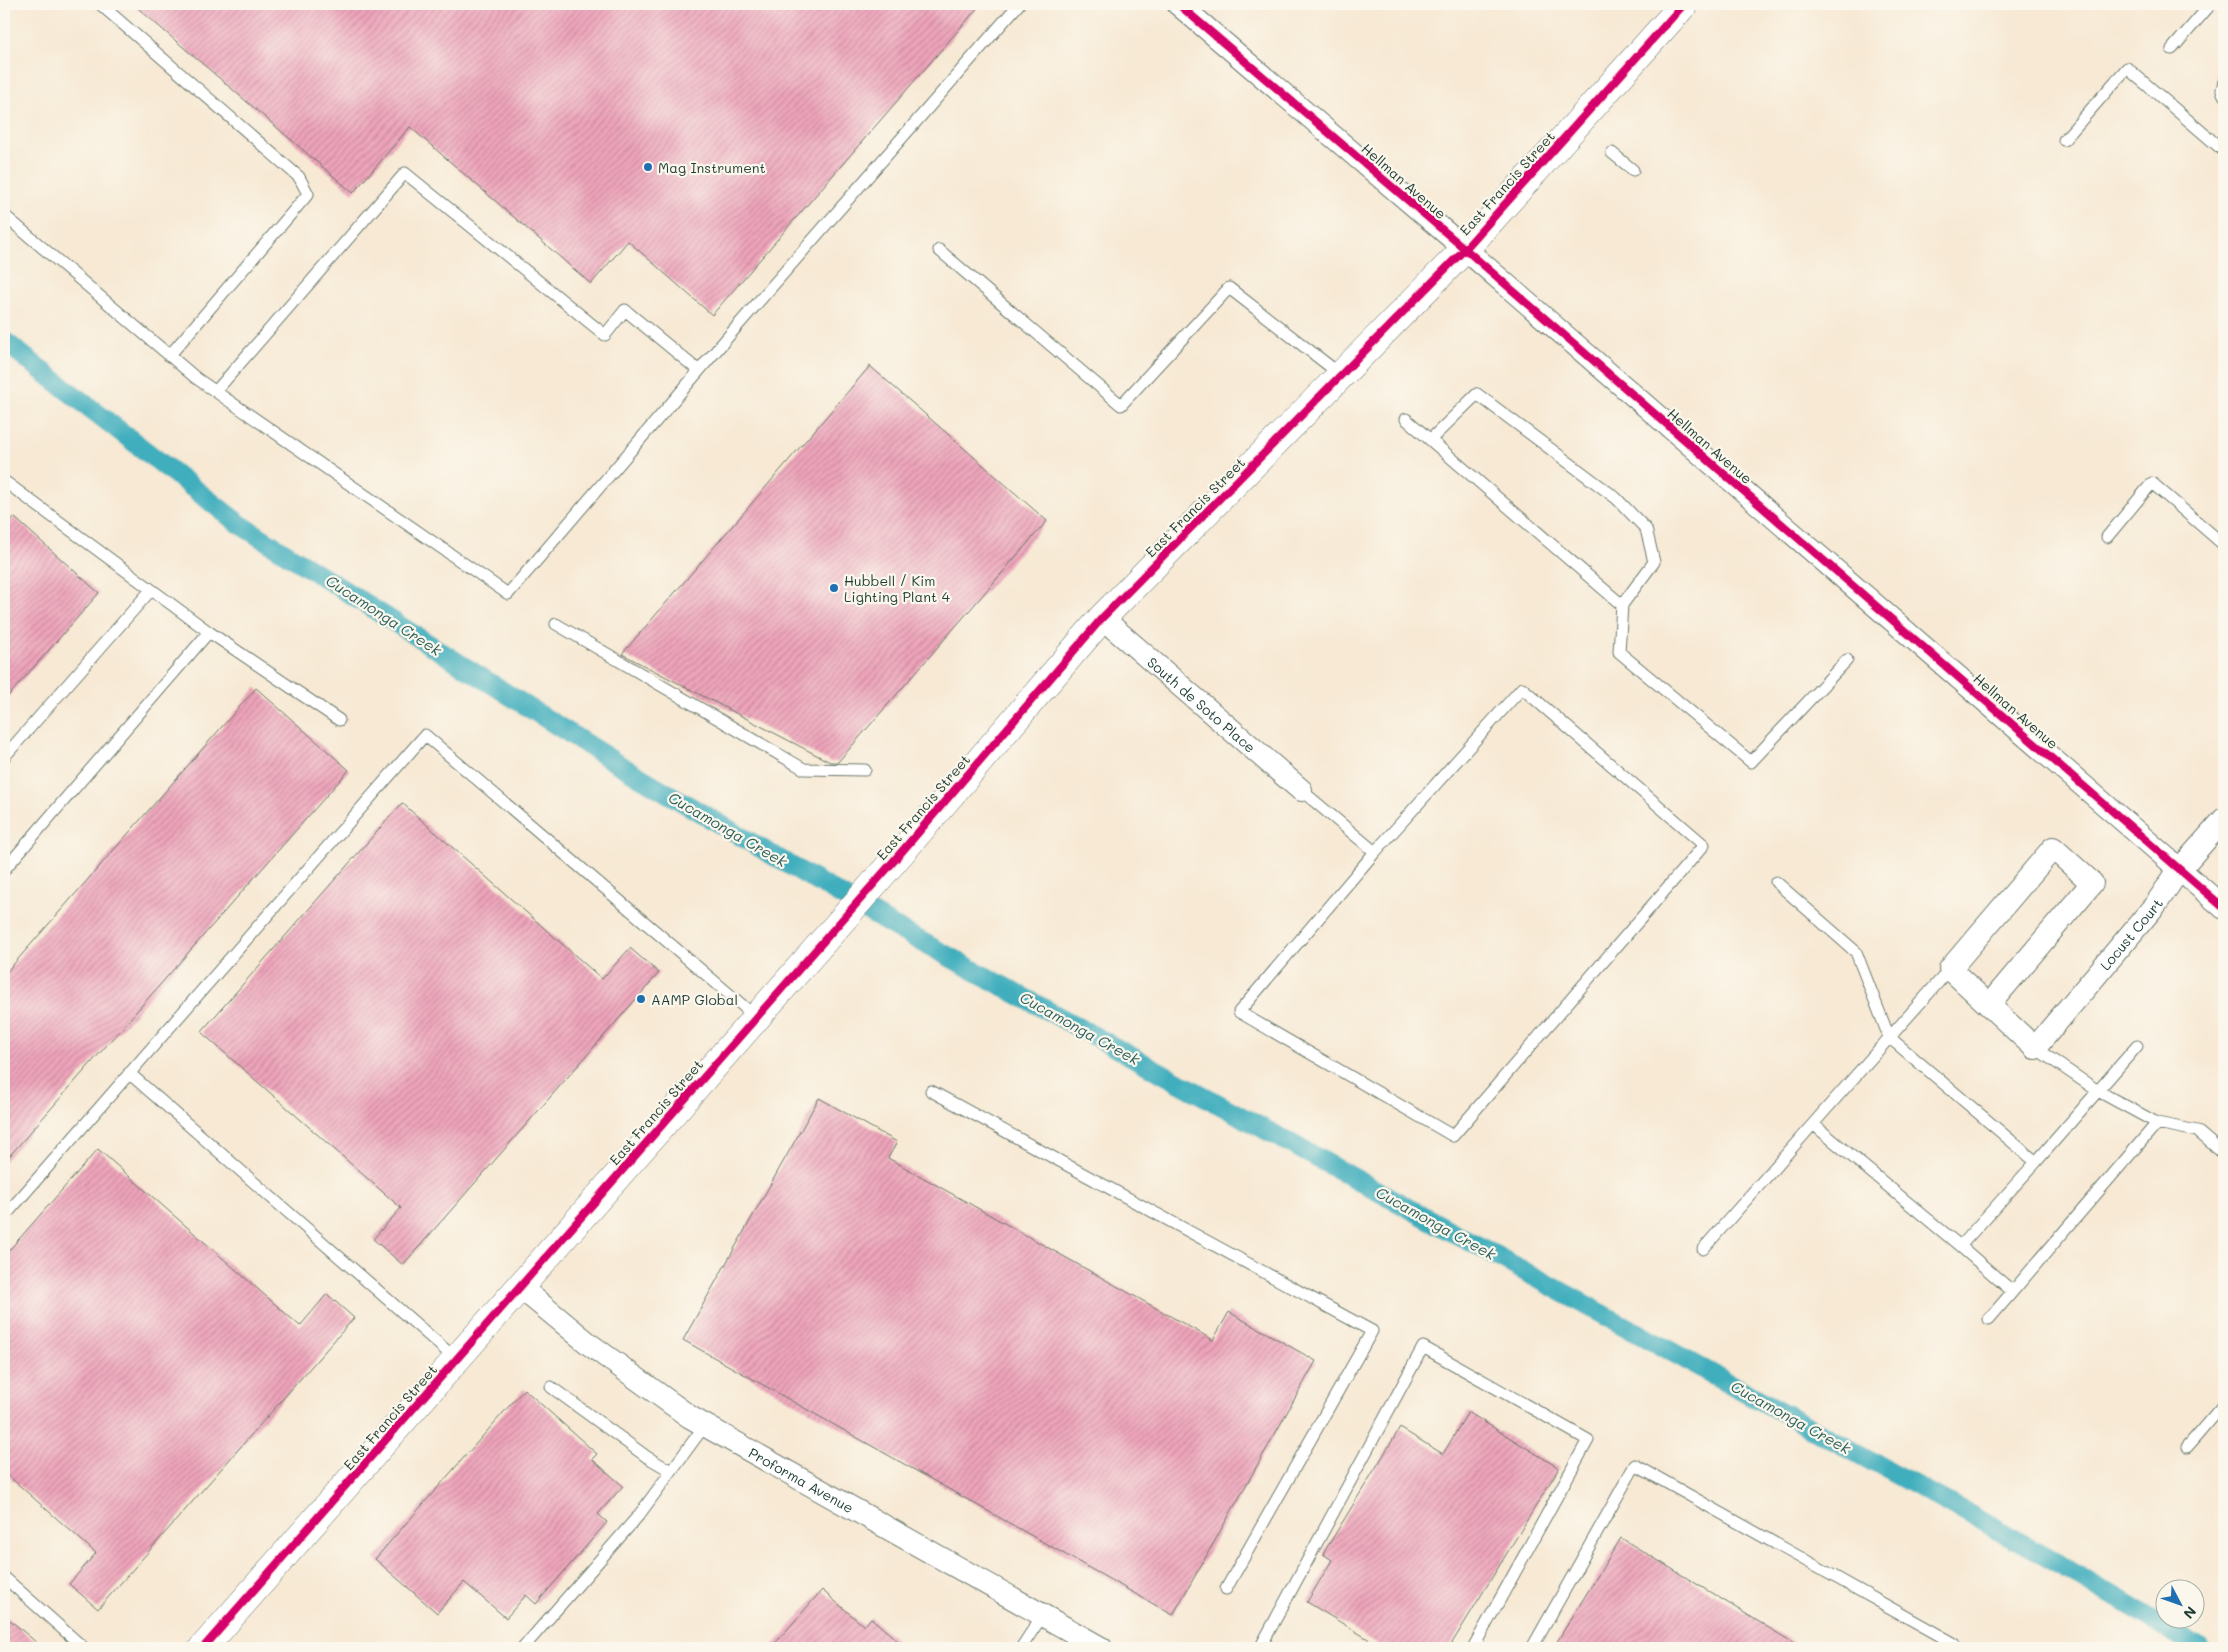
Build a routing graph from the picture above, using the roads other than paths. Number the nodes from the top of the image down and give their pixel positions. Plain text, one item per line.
1 (100, 4) edge
2 (1019, 4) edge
3 (1178, 4) edge
4 (1684, 4) edge
5 (2211, 4) edge
6 (2172, 49) dead end
7 (2224, 81) edge
8 (2224, 95) edge
9 (2064, 140) dead end
10 (2224, 151) edge
11 (1612, 152) dead end
12 (1633, 170) dead end
13 (4, 215) edge
14 (939, 250) dead end
15 (1465, 250) junction
16 (169, 356) junction
17 (699, 370) junction
18 (1341, 375) junction
19 (216, 391) junction
20 (1406, 420) dead end
21 (1430, 440) junction
22 (4, 481) edge
23 (2107, 537) dead end
24 (2224, 545) edge
25 (151, 590) junction
26 (1622, 604) junction
27 (1102, 618) junction
28 (556, 624) dead end
29 (209, 632) junction
30 (1847, 660) dead end
31 (339, 720) dead end
32 (4, 757) edge
33 (865, 770) dead end
34 (1301, 790) joint
35 (2224, 819) edge
36 (1375, 852) junction
37 (4, 870) edge
38 (2179, 870) junction
39 (1776, 882) dead end
40 (2224, 908) edge
41 (1950, 969) junction
42 (1989, 1005) junction
43 (756, 1017) junction
44 (1889, 1037) junction
45 (2137, 1046) dead end
46 (2036, 1048) junction
47 (129, 1073) junction
48 (931, 1091) dead end
49 (2098, 1091) junction
50 (2157, 1123) junction
51 (1813, 1124) junction
52 (2224, 1154) edge
53 (2036, 1162) junction
54 (4, 1217) edge
55 (1960, 1246) junction
56 (1703, 1249) dead end
57 (520, 1288) junction
58 (2012, 1291) junction
59 (1989, 1319) dead end
60 (457, 1360) junction
61 (551, 1387) dead end
62 (2224, 1404) edge
63 (705, 1425) junction
64 (2187, 1447) dead end
65 (671, 1471) junction
66 (4, 1576) edge
67 (1226, 1589) dead end
68 (1042, 1616) junction
69 (1955, 1644) dead end
70 (84, 1648) edge
71 (203, 1648) edge
72 (522, 1648) edge
73 (1021, 1648) edge
74 (1101, 1648) edge
75 (1260, 1648) edge
76 (1473, 1648) edge
77 (1532, 1648) edge

1 - 16 lane
2 - 17 lane
3 - 15 street, Hellman Avenue
4 - 15 street, East Francis Street
5 - 6 lane
7 - 8 lane
9 - 10 lane
11 - 12 lane
13 - 16 lane
14 - 18 lane
15 - 18 street, East Francis Street
15 - 38 street, Hellman Avenue
16 - 19 lane
17 - 19 lane
17 - 19 lane
18 - 27 street, East Francis Street
20 - 21 lane
21 - 26 lane
21 - 26 lane
22 - 25 lane
23 - 24 lane
25 - 29 lane
25 - 32 lane
26 - 30 lane
27 - 34 street, South de Soto Place
27 - 43 street, East Francis Street
28 - 33 lane
29 - 31 lane
29 - 37 lane
34 - 36 lane
35 - 38 street, Locust Court
36 - 36 lane
38 - 40 street, Hellman Avenue
38 - 46 street, Locust Court
39 - 44 lane
41 - 42 street
41 - 42 street
41 - 44 lane
42 - 46 street
43 - 47 lane
43 - 57 street, East Francis Street
44 - 51 lane
44 - 53 lane
45 - 49 lane
46 - 49 lane
47 - 54 lane
47 - 60 lane
48 - 67 lane
49 - 50 lane
49 - 53 lane
50 - 52 lane
50 - 58 lane
51 - 55 lane
51 - 56 lane
53 - 55 lane
55 - 58 lane
57 - 60 street, East Francis Street
57 - 63 street, Proforma Avenue
58 - 59 lane
60 - 71 street, East Francis Street
61 - 65 lane
62 - 64 lane
63 - 65 lane
63 - 68 street, Proforma Avenue
65 - 72 lane
66 - 70 lane
68 - 73 lane
68 - 74 street, Proforma Avenue
69 - 77 lane
75 - 76 lane

